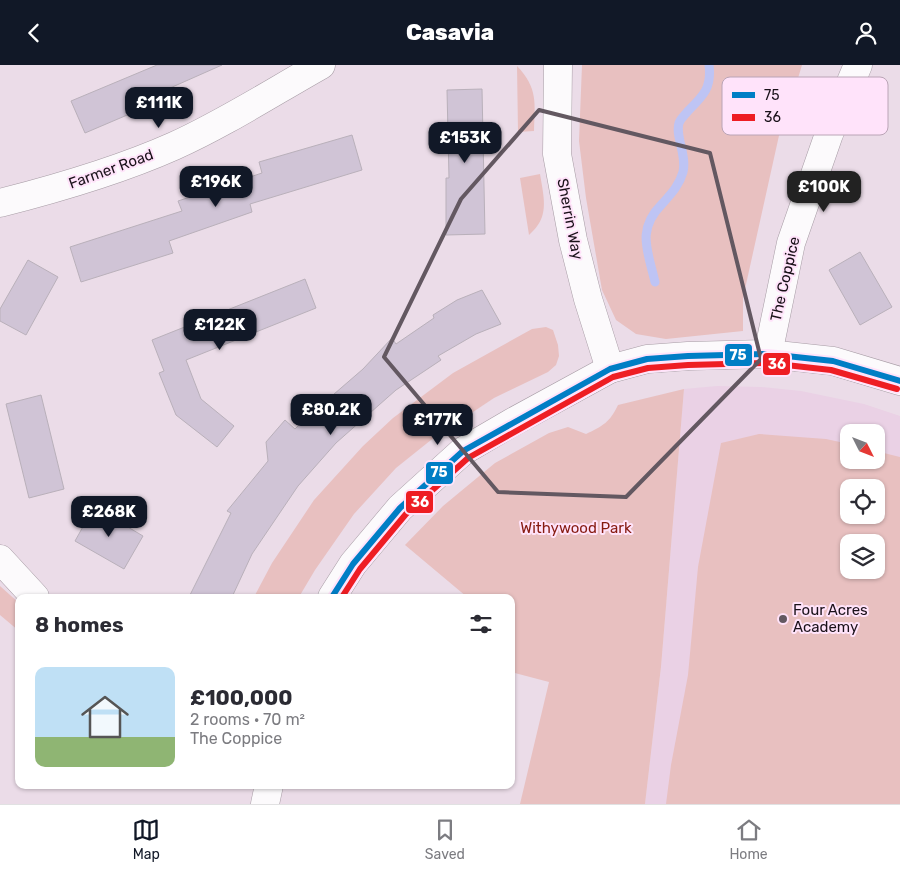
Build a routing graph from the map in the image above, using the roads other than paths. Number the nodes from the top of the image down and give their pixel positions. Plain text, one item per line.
1 (321, 65) edge
2 (558, 65) edge
3 (858, 65) edge
4 (853, 77) edge
5 (829, 135) edge
6 (0, 203) edge
7 (768, 353) junction
8 (610, 369) junction
9 (900, 381) edge
10 (0, 559) edge
11 (32, 594) edge
12 (334, 594) edge
13 (268, 789) edge
14 (265, 804) edge

1 - 6 street, Farmer Road
2 - 8 street, Sherrin Way
3 - 4 street, The Coppice
5 - 7 street, The Coppice
7 - 8 street
7 - 9 street
8 - 12 street
10 - 11 street
13 - 14 street

